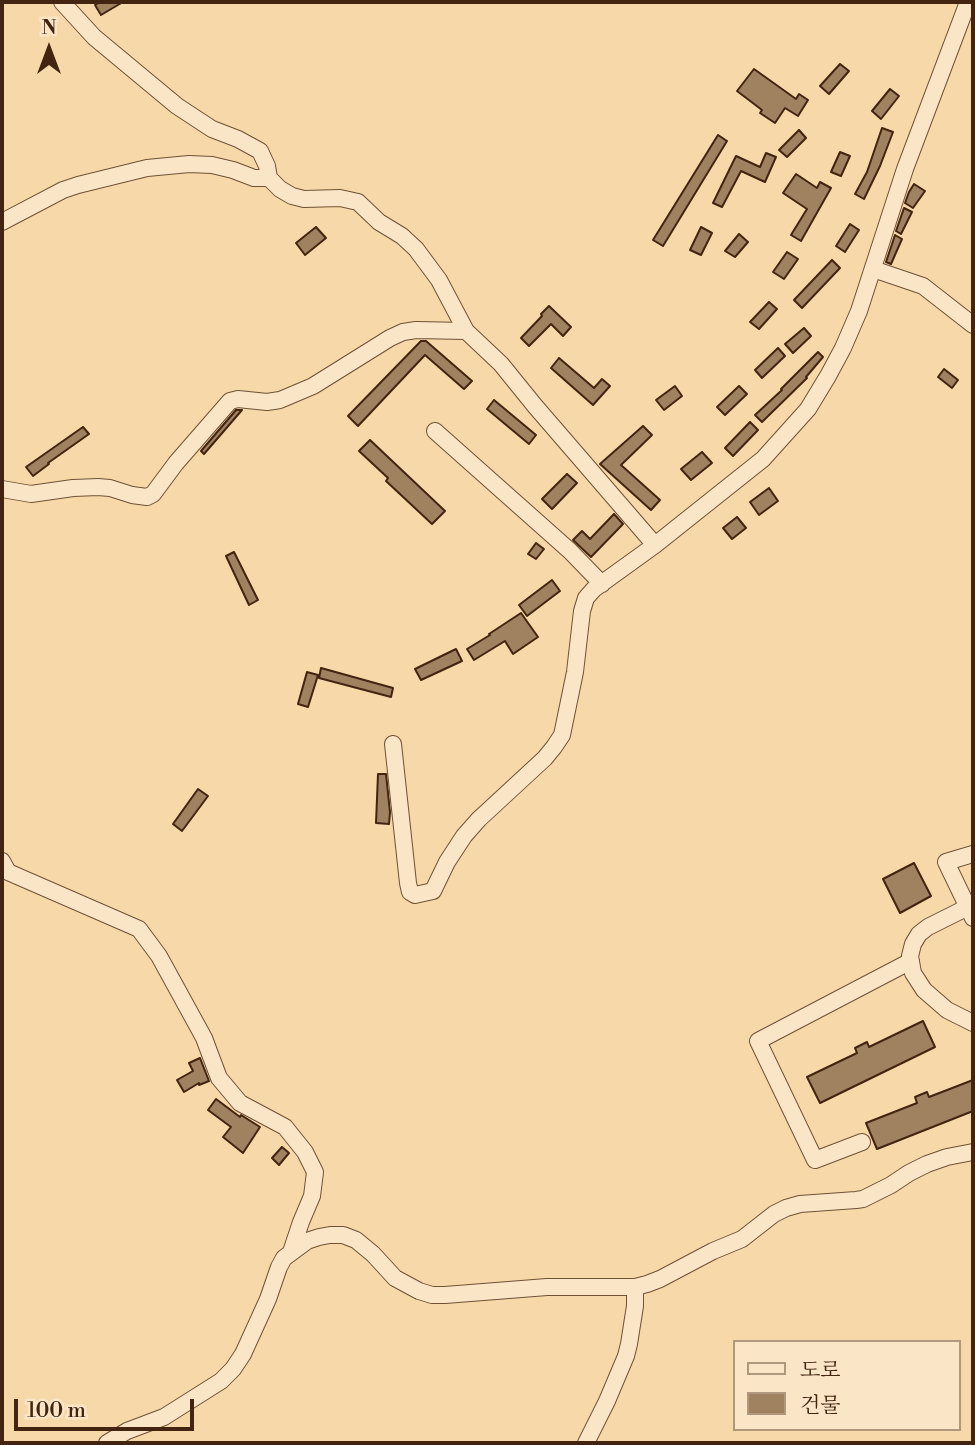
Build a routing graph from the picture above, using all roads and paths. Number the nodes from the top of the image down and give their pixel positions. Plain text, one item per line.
1 (61, 2) edge
2 (968, 2) edge
3 (269, 178) junction
4 (2, 222) edge
5 (873, 269) junction
6 (973, 325) edge
7 (466, 331) junction
8 (435, 431) dead end
9 (2, 489) edge
10 (655, 545) junction
11 (602, 584) junction
12 (393, 744) dead end
13 (973, 854) edge
14 (2, 861) edge
15 (971, 912) edge
16 (911, 961) junction
17 (973, 1023) edge
18 (862, 1142) dead end
19 (973, 1152) edge
20 (291, 1252) junction
21 (635, 1287) junction
22 (107, 1443) edge
23 (586, 1443) edge

1 - 3 street
2 - 5 street
3 - 4 street
3 - 7 street
5 - 6 street
5 - 10 street
7 - 9 street
7 - 10 street
8 - 11 street
10 - 11 street
11 - 12 street
13 - 15 street
14 - 20 street
15 - 16 street
16 - 17 street
16 - 18 street
19 - 21 street
20 - 21 street
20 - 22 street
21 - 23 street

